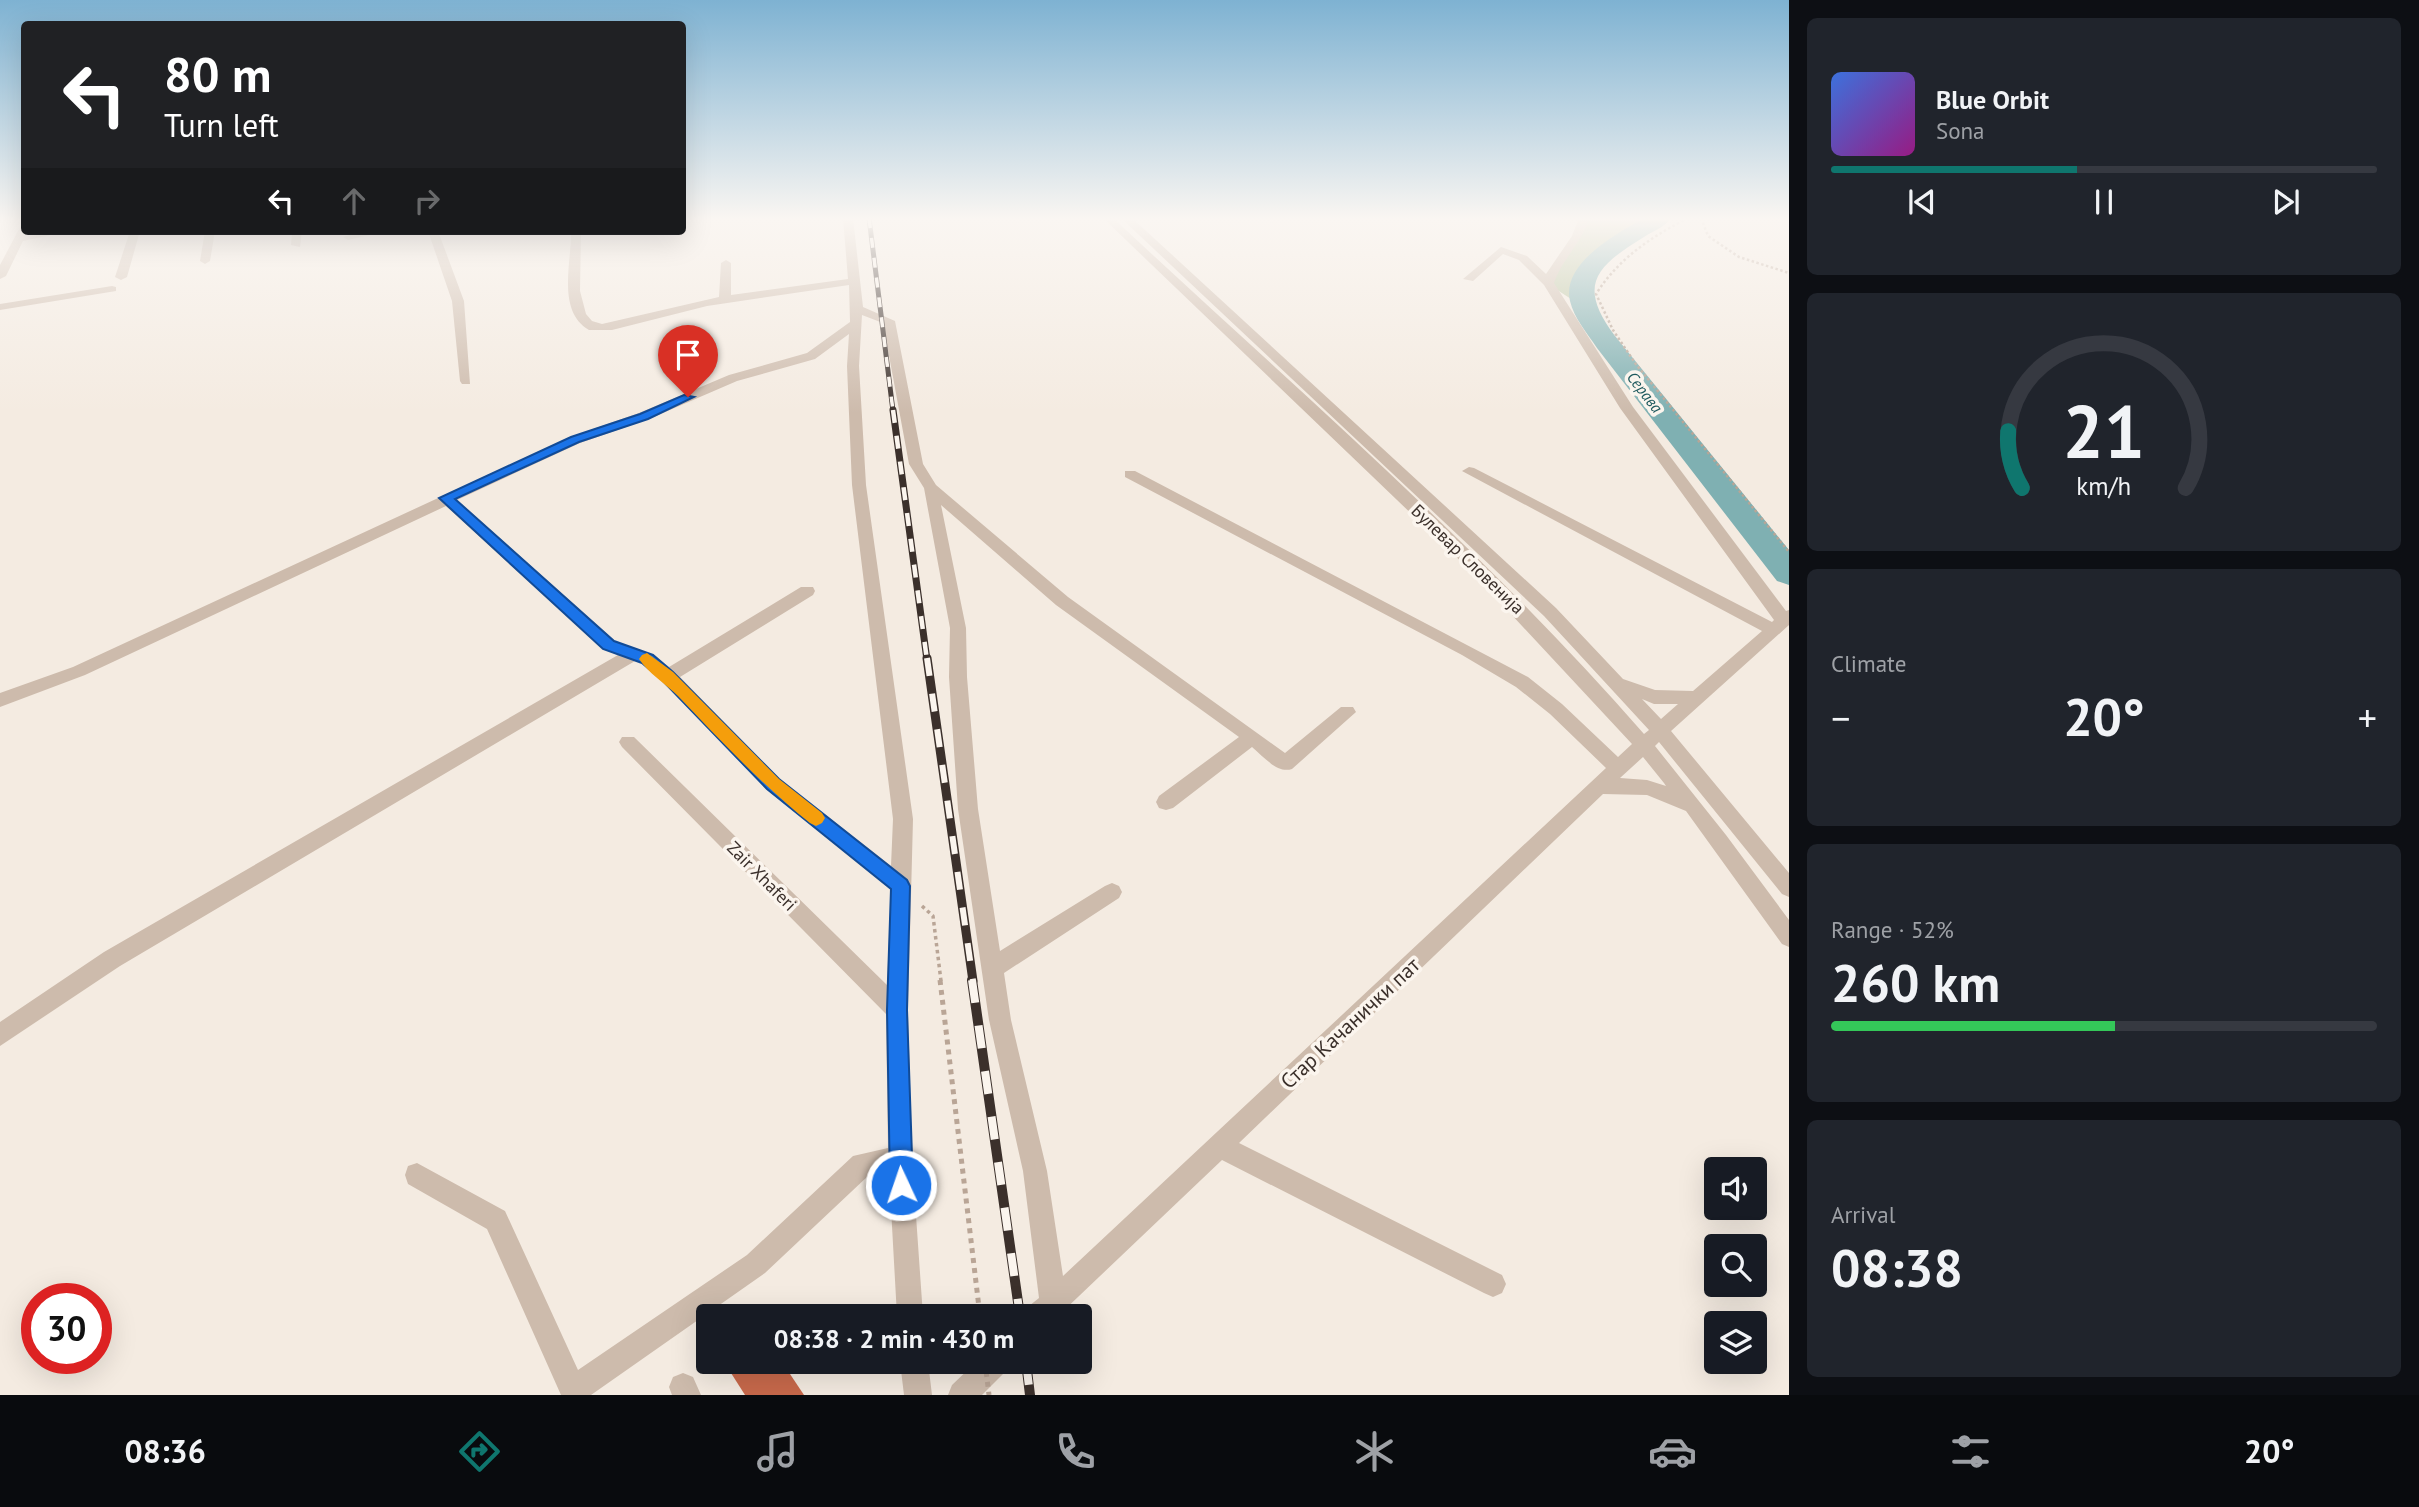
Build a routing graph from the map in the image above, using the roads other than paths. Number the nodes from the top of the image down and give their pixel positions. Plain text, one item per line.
1 (452, 283) edge
2 (573, 283) edge
3 (725, 283) edge
4 (841, 283) edge
5 (855, 283) edge
6 (1177, 283) edge
7 (1197, 283) edge
8 (1548, 284) edge
9 (112, 289) dead end
10 (725, 300) junction
11 (0, 307) edge
12 (857, 316) junction
13 (466, 381) dead end
14 (1469, 471) dead end
15 (1130, 474) dead end
16 (931, 488) junction
17 (446, 498) junction
18 (807, 591) dead end
19 (1782, 622) edge
20 (634, 654) junction
21 (668, 676) junction
22 (1617, 683) junction
23 (1697, 698) junction
24 (0, 700) edge
25 (1347, 712) dead end
26 (1661, 731) junction
27 (1252, 737) junction
28 (628, 742) dead end
29 (1643, 745) junction
30 (1619, 769) junction
31 (1600, 786) junction
32 (1166, 802) dead end
33 (1694, 808) junction
34 (901, 886) junction
35 (1789, 888) edge
36 (1112, 892) dead end
37 (1789, 937) edge
38 (992, 968) junction
39 (897, 1010) junction
40 (0, 1035) edge
41 (1220, 1146) junction
42 (900, 1158) junction
43 (417, 1175) dead end
44 (1493, 1284) dead end
45 (909, 1304) edge
46 (1046, 1304) edge
47 (1051, 1304) edge
48 (915, 1374) edge
49 (983, 1374) edge
50 (574, 1393) edge
51 (918, 1395) edge
52 (962, 1395) edge

1 - 13 street
2 - 10 street
3 - 10 street
4 - 10 street
5 - 12 street
6 - 29 street, Булевар Словенија
7 - 22 street, Булевар Словенија
8 - 19 street
9 - 11 street
12 - 16 street
12 - 17 street
12 - 34 street
14 - 19 street
15 - 30 street
16 - 27 street
16 - 38 street
17 - 20 street
17 - 24 street
18 - 21 street
19 - 23 street, Стар Качанички пат
20 - 21 street
20 - 40 street
21 - 34 street
22 - 23 street
22 - 26 street, Булевар Словенија
23 - 26 street, Стар Качанички пат
25 - 27 street
26 - 29 street, Стар Качанички пат
26 - 35 street, Булевар Словенија
27 - 32 street
28 - 39 street, Zair Xhaferi
29 - 30 street, Стар Качанички пат
29 - 33 street, Булевар Словенија
30 - 31 street, Стар Качанички пат
31 - 33 street
31 - 41 street, Стар Качанички пат
33 - 37 street, Булевар Словенија
34 - 39 street
36 - 38 street
38 - 46 street
39 - 42 street
41 - 44 street
41 - 47 street, Стар Качанички пат
42 - 45 street
42 - 50 street
43 - 50 street
48 - 51 street
49 - 52 street

